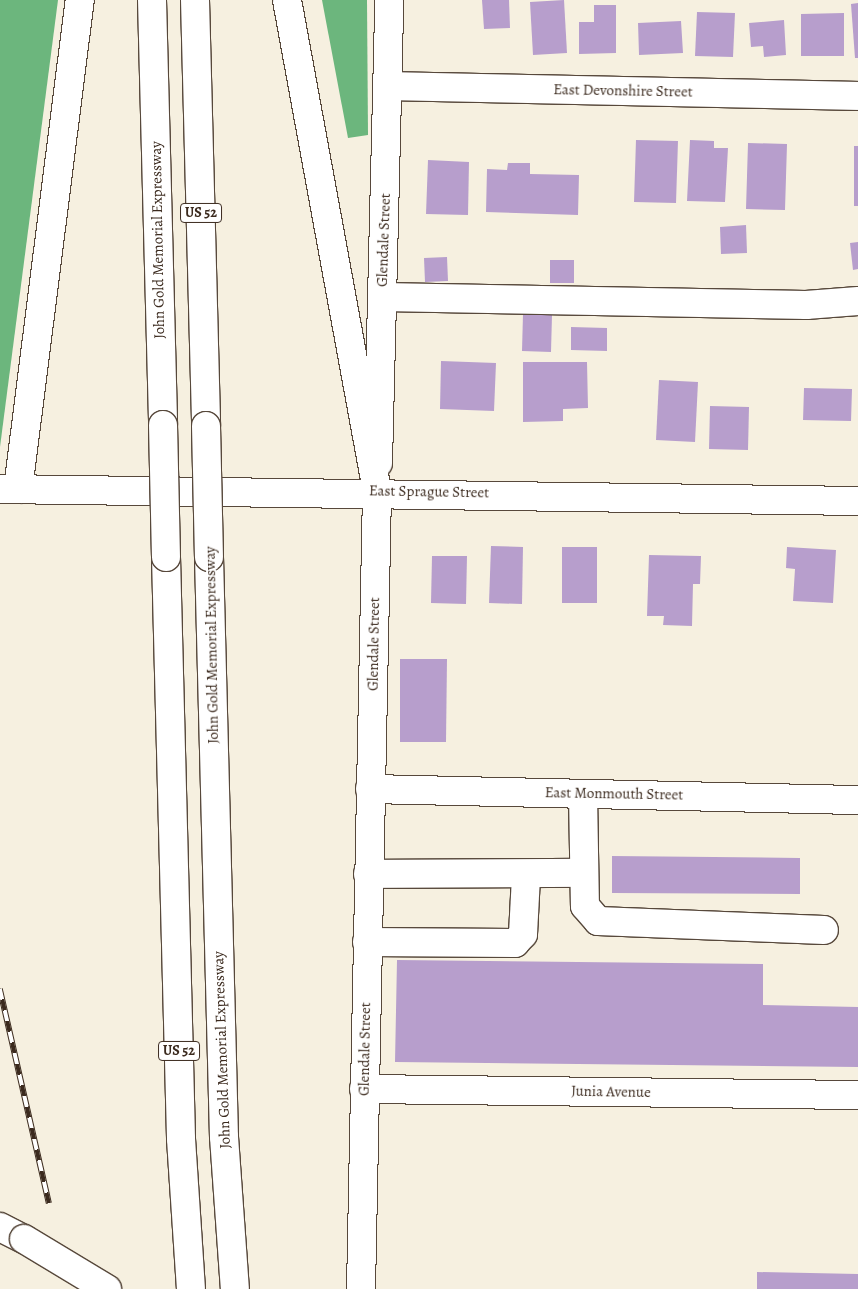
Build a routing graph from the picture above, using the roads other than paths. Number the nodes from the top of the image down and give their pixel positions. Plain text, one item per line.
1 (80, 0) edge
2 (152, 0) edge
3 (195, 0) edge
4 (287, 0) edge
5 (389, 0) edge
6 (388, 86) junction
7 (858, 96) edge
8 (382, 297) junction
9 (858, 301) edge
10 (9, 489) edge
11 (377, 491) junction
12 (858, 501) edge
13 (370, 789) junction
14 (583, 794) junction
15 (858, 800) edge
16 (583, 873) junction
17 (368, 874) junction
18 (526, 876) junction
19 (824, 930) dead end
20 (367, 942) junction
21 (364, 1089) junction
22 (858, 1095) edge
23 (0, 1227) edge
24 (107, 1289) edge
25 (191, 1289) edge
26 (235, 1289) edge
27 (361, 1289) edge

1 - 10 main road
2 - 25 main road, John Gold Memorial Expressway / US 52, bridge
3 - 26 main road, John Gold Memorial Expressway / US 52, bridge
4 - 11 main road
5 - 6 main road, Glendale Street
6 - 7 main road, East Devonshire Street
6 - 8 main road, Glendale Street
8 - 9 main road
8 - 11 main road, Glendale Street
10 - 11 main road, East Sprague Street
11 - 12 main road, East Sprague Street
11 - 13 main road, Glendale Street
13 - 14 main road, East Monmouth Street
13 - 17 main road, Glendale Street
14 - 15 main road, East Monmouth Street
14 - 16 main road
16 - 18 main road
16 - 19 main road
17 - 18 main road
17 - 20 main road, Glendale Street
18 - 20 main road
20 - 21 main road, Glendale Street
21 - 22 main road, Junia Avenue
21 - 27 main road, Glendale Street
23 - 24 main road, bridge

